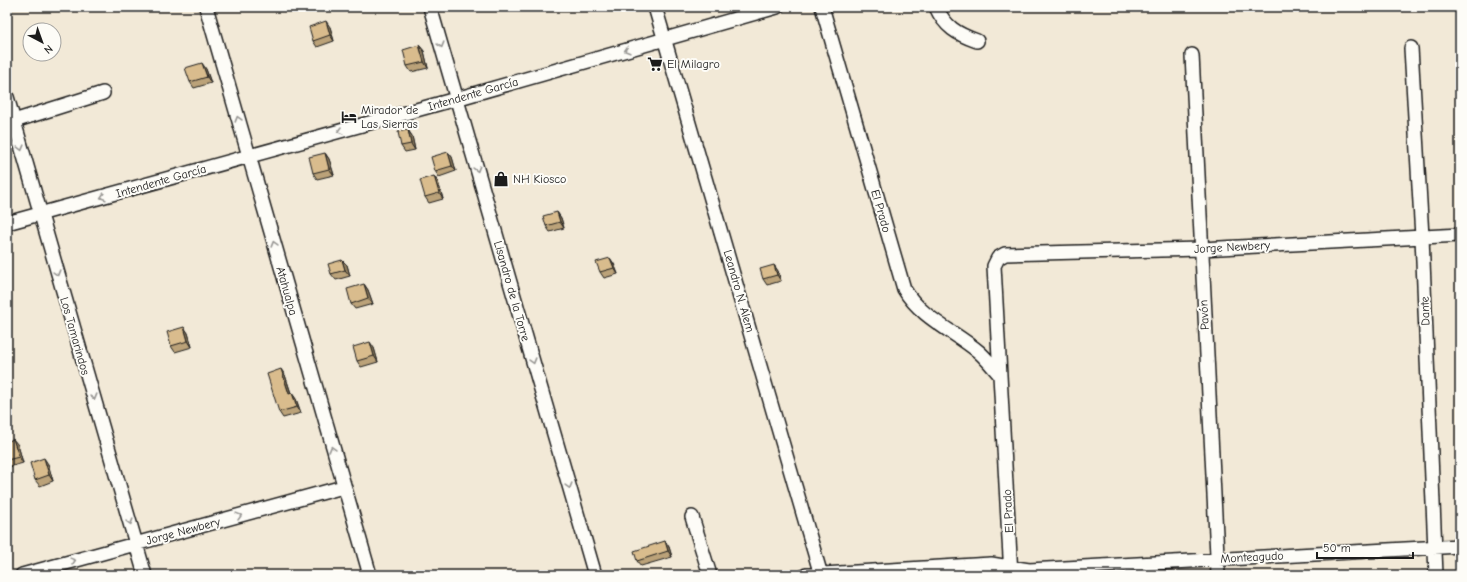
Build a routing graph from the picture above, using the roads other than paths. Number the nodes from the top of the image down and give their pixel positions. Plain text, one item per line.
1 (206, 7) edge
2 (430, 7) edge
3 (656, 7) edge
4 (777, 7) edge
5 (822, 7) edge
6 (936, 7) edge
7 (665, 39) junction
8 (977, 41) dead end
9 (1411, 48) dead end
10 (1192, 55) dead end
11 (103, 93) dead end
12 (7, 96) edge
13 (456, 99) junction
14 (14, 121) junction
15 (249, 156) junction
16 (40, 214) junction
17 (7, 223) edge
18 (1460, 235) edge
19 (1422, 237) junction
20 (1201, 249) junction
21 (1004, 254) joint
22 (999, 345) junction
23 (979, 352) junction
24 (1000, 375) junction
25 (343, 487) junction
26 (692, 517) dead end
27 (137, 544) junction
28 (1460, 546) edge
29 (1434, 548) junction
30 (1217, 559) junction
31 (1011, 571) edge
32 (821, 574) edge
33 (22, 575) edge
34 (145, 575) edge
35 (370, 575) edge
36 (596, 575) edge
37 (710, 575) edge
38 (806, 575) edge
39 (1218, 575) edge
40 (1436, 575) edge

15 -> 1 street, Atahualpa
2 -> 13 street, Lisandro de la Torre
3 - 7 street, Leandro N. Alem
4 - 7 street, Intendente García
5 - 23 street, El Prado
6 - 8 street
7 -> 13 street, Intendente García
7 - 32 street, Leandro N. Alem
9 - 19 street, Dante
10 - 20 street, Pavón
11 - 14 street
12 - 14 street, Los Tamarindos
13 -> 15 street, Intendente García
13 -> 36 street, Lisandro de la Torre
14 -> 16 street, Los Tamarindos
15 -> 16 street, Intendente García
25 -> 15 street, Atahualpa
16 - 17 street, Intendente García
16 -> 27 street, Los Tamarindos
18 - 19 street, Jorge Newbery
19 - 20 street, Jorge Newbery
19 - 29 street, Dante
20 - 21 street, Jorge Newbery
20 - 30 street, Pavón
21 - 22 street, El Prado
22 - 23 street
22 - 24 street, El Prado
23 - 24 street, El Prado
24 - 31 street, El Prado
27 -> 25 street, Jorge Newbery
25 - 35 street, Atahualpa
26 - 37 street
33 -> 27 street, Jorge Newbery
27 - 34 street, Los Tamarindos
28 - 29 street, Monteagudo
29 - 30 street, Monteagudo
29 - 40 street, Dante
30 - 31 street, Monteagudo
30 - 39 street, Pavón
31 - 32 street, Monteagudo
32 - 38 street, Monteagudo

